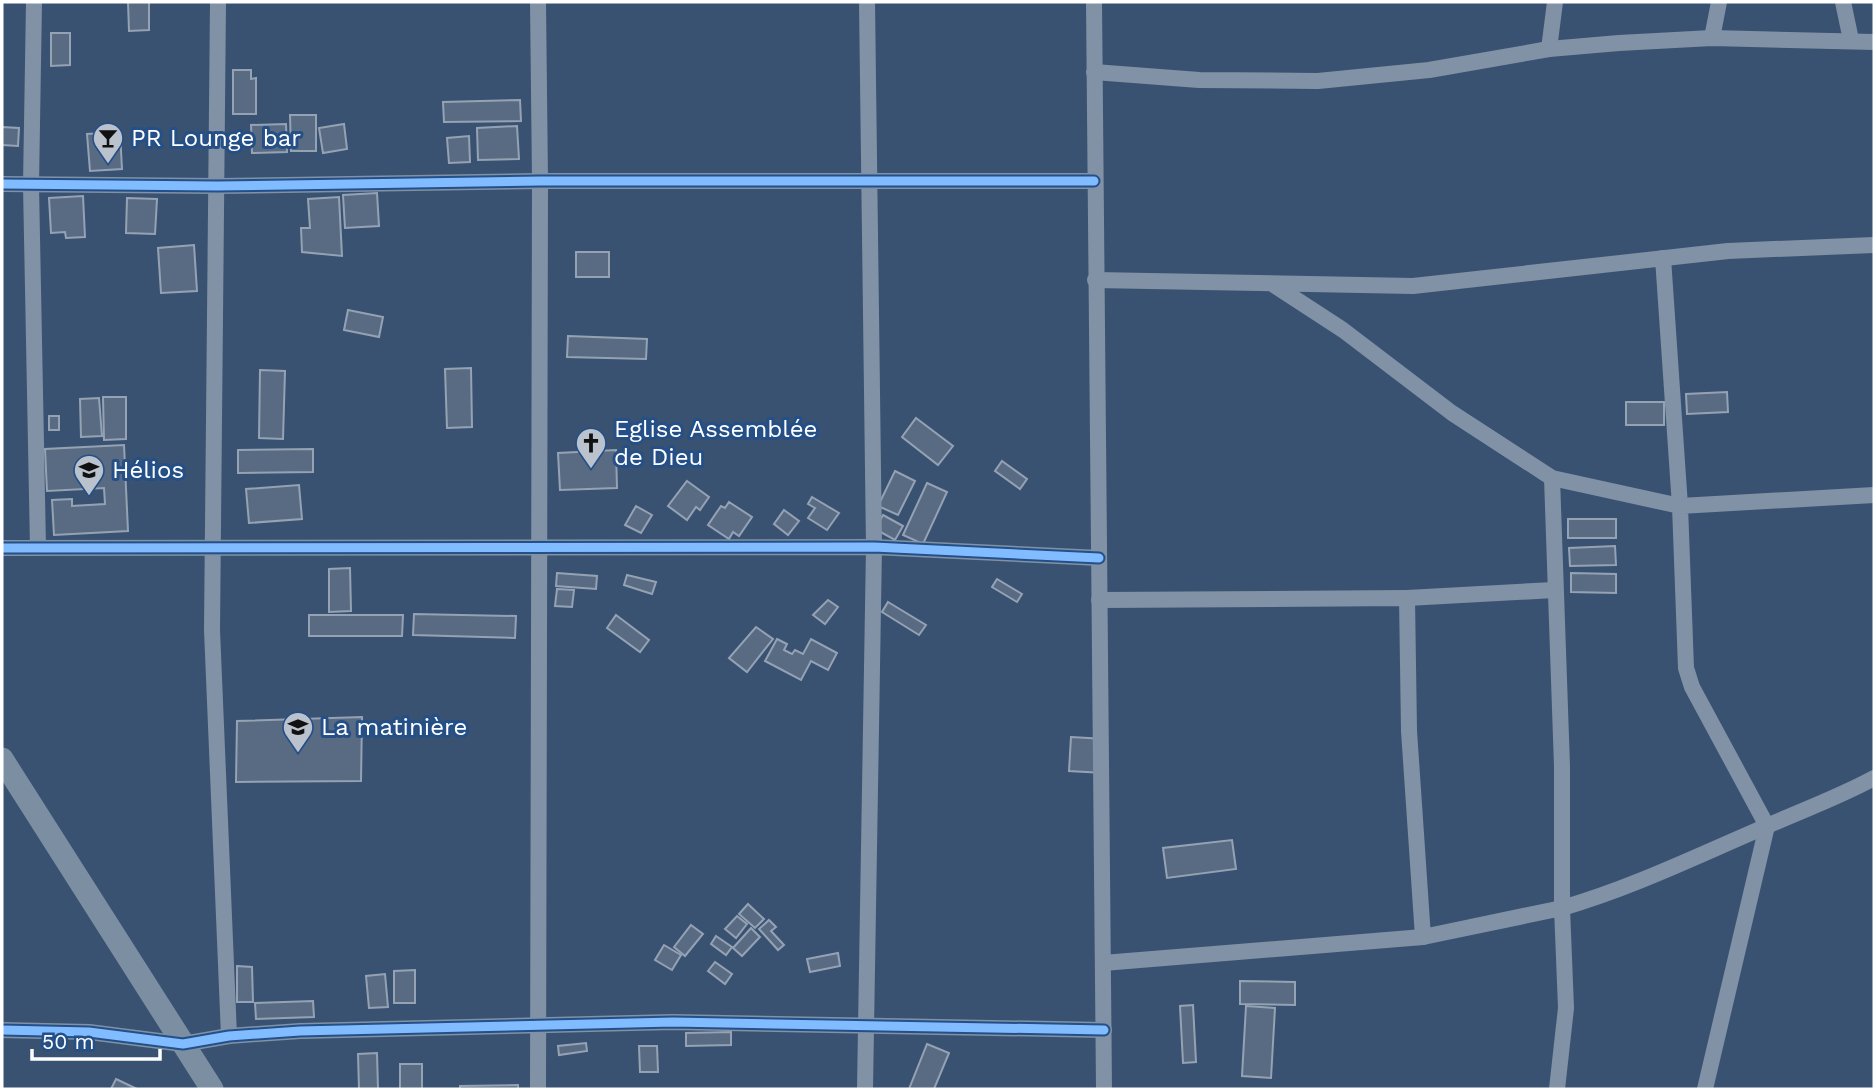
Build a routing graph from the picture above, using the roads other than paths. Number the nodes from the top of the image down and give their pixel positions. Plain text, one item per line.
1 (34, 2) edge
2 (218, 2) edge
3 (538, 2) edge
4 (867, 2) edge
5 (1094, 2) edge
6 (1555, 2) edge
7 (1719, 2) edge
8 (1843, 2) edge
9 (1712, 38) junction
10 (1851, 40) junction
11 (1874, 42) edge
12 (1549, 49) junction
13 (1094, 72) junction
14 (540, 181) junction
15 (1094, 181) junction
16 (871, 183) junction
17 (2, 184) edge
18 (31, 185) junction
19 (217, 186) junction
20 (1874, 245) edge
21 (1663, 258) junction
22 (1095, 280) junction
23 (1274, 285) junction
24 (1552, 478) junction
25 (1874, 495) edge
26 (1680, 506) junction
27 (874, 547) junction
28 (2, 548) edge
29 (38, 548) junction
30 (213, 548) junction
31 (537, 548) junction
32 (1099, 558) junction
33 (1554, 590) junction
34 (1407, 598) junction
35 (1099, 600) junction
36 (2, 759) edge
37 (1874, 778) edge
38 (1768, 826) junction
39 (1562, 908) junction
40 (1423, 937) junction
41 (1103, 963) junction
42 (867, 1025) junction
43 (539, 1026) junction
44 (2, 1030) edge
45 (1104, 1030) junction
46 (229, 1036) junction
47 (183, 1044) junction
48 (212, 1089) edge
49 (538, 1089) edge
50 (865, 1089) edge
51 (1104, 1089) edge
52 (1557, 1089) edge
53 (1705, 1089) edge

1 - 18 street
2 - 19 street
3 - 14 street
4 - 16 street
5 - 13 street
6 - 12 street
7 - 9 street
8 - 10 street
9 - 10 street
9 - 12 street
10 - 11 street
12 - 13 street
13 - 15 street
14 - 16 street
14 - 19 street
14 - 31 street
15 - 16 street
15 - 22 street
16 - 27 street
17 - 18 street
18 - 19 street
18 - 29 street
19 - 30 street
20 - 21 street
21 - 23 street
21 - 26 street
22 - 23 street
22 - 32 street
23 - 24 street
24 - 26 street
24 - 33 street
25 - 26 street
26 - 38 street
27 - 31 street
27 - 32 street
27 - 42 street
28 - 29 street
29 - 30 street
30 - 31 street
30 - 46 street
31 - 43 street
32 - 35 street
33 - 34 street
33 - 39 street
34 - 35 street
34 - 40 street
35 - 41 street
36 - 47 main road
37 - 38 street
38 - 39 street
38 - 53 street
39 - 40 street
39 - 52 street
40 - 41 street
41 - 45 street
42 - 43 street
42 - 45 street
42 - 50 street
43 - 46 street
43 - 49 street
44 - 47 street
45 - 51 street
46 - 47 street
47 - 48 main road

